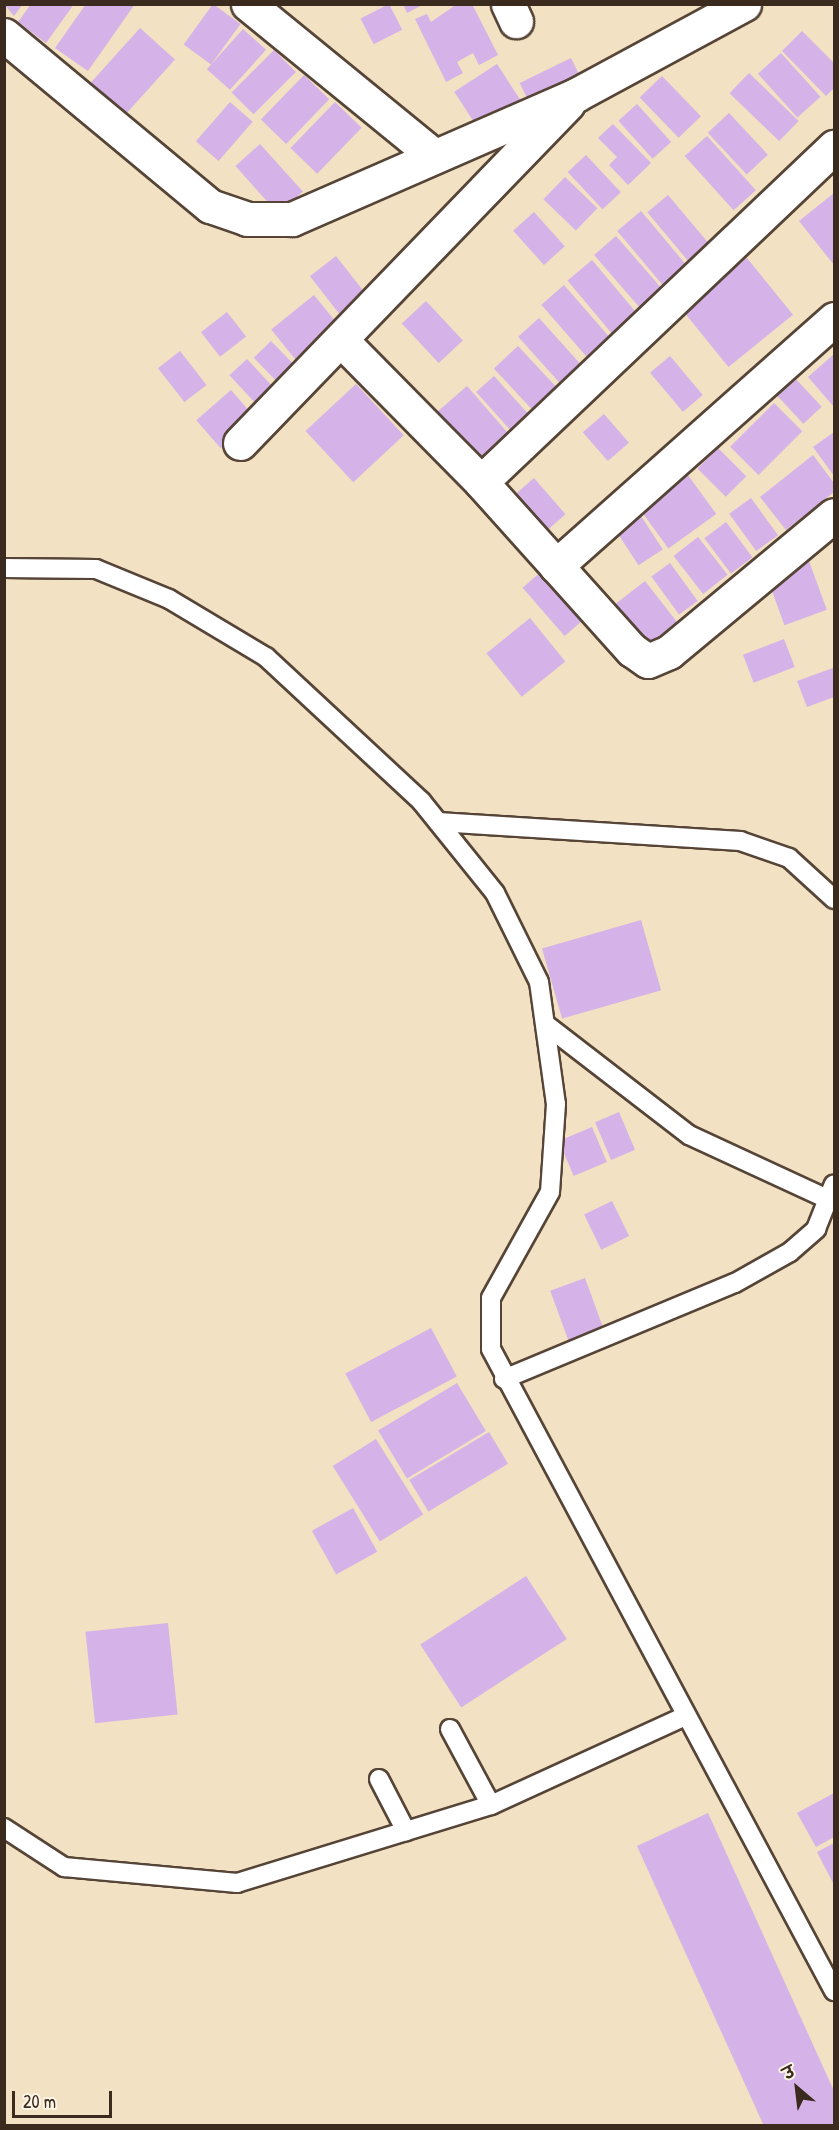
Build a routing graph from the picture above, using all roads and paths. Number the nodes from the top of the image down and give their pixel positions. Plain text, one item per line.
1 (248, 4) edge
2 (744, 4) edge
3 (4, 35) edge
4 (576, 95) junction
5 (834, 147) edge
6 (432, 154) junction
7 (834, 319) edge
8 (343, 342) junction
9 (240, 443) dead end
10 (481, 483) junction
11 (832, 527) edge
12 (556, 566) junction
13 (4, 568) edge
14 (438, 822) junction
15 (834, 898) edge
16 (545, 1024) junction
17 (833, 1195) edge
18 (504, 1379) junction
19 (685, 1716) junction
20 (450, 1729) dead end
21 (379, 1779) dead end
22 (491, 1804) junction
23 (4, 1828) edge
24 (406, 1831) junction
25 (834, 1991) edge

1 - 6 street
2 - 4 street
3 - 6 street
4 - 6 street
4 - 8 street
5 - 10 street
7 - 12 street
8 - 9 street
8 - 10 street
10 - 12 street
11 - 12 street
13 - 14 lane
14 - 15 lane
14 - 16 lane
16 - 17 lane
16 - 18 lane
17 - 18 lane
18 - 19 lane
19 - 22 lane
19 - 25 lane
20 - 22 lane
21 - 24 lane
22 - 24 lane
23 - 24 lane

